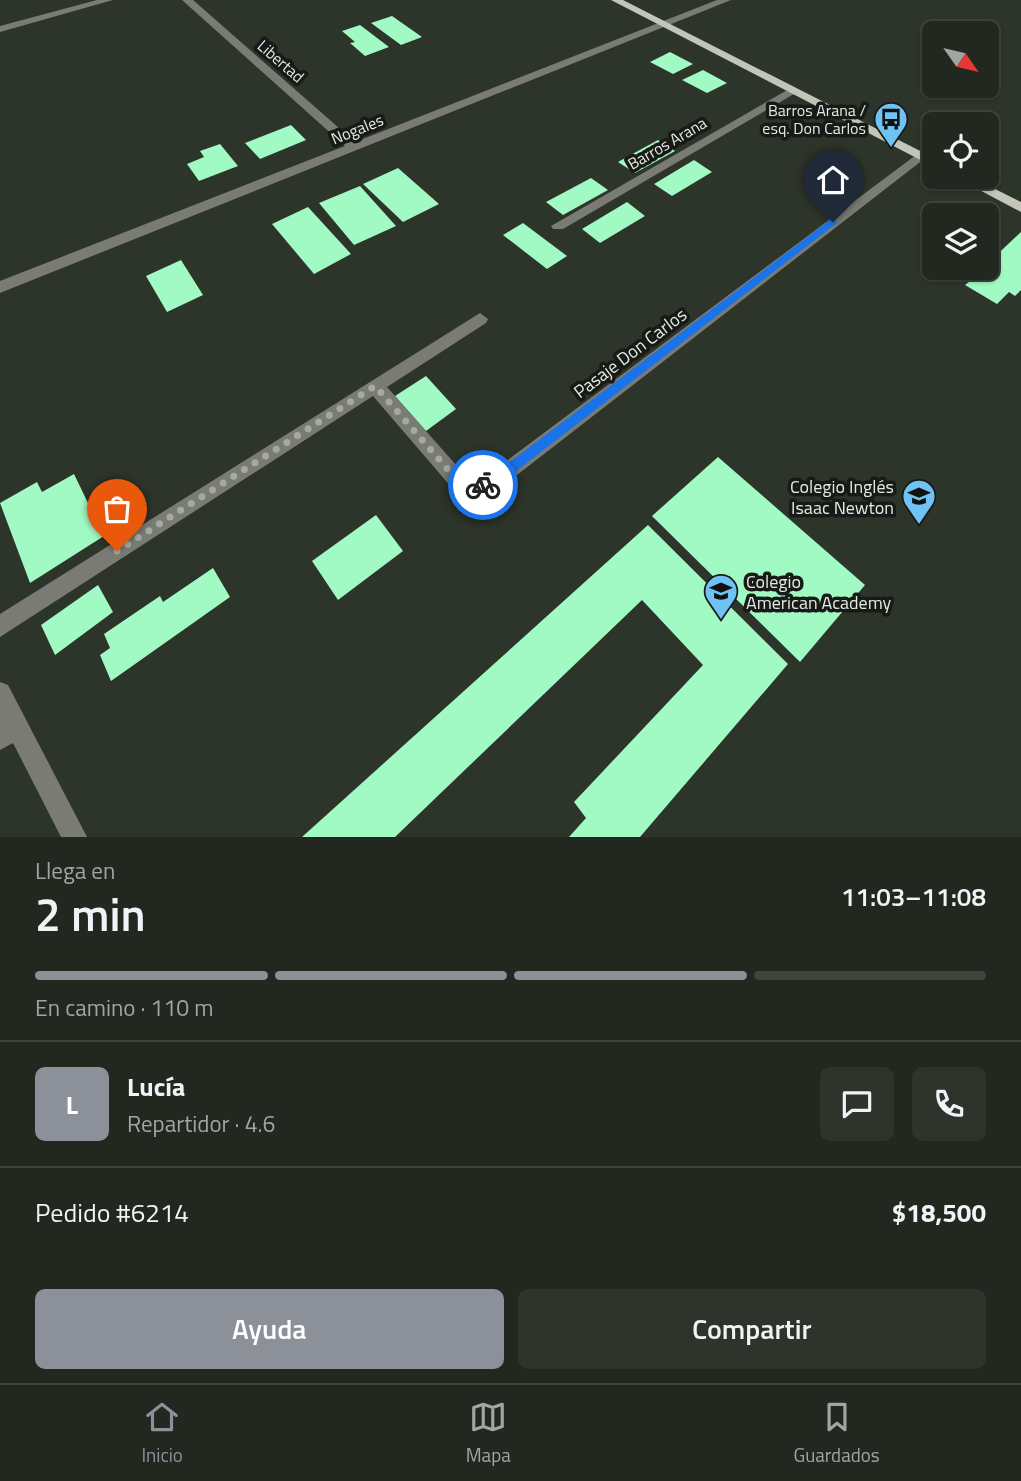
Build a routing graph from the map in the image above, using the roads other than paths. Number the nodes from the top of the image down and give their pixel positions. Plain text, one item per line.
1 (108, 0) edge
2 (187, 0) edge
3 (616, 0) edge
4 (726, 0) edge
5 (663, 24) junction
6 (0, 29) edge
7 (793, 91) junction
8 (355, 147) junction
9 (922, 157) edge
10 (922, 164) edge
11 (984, 189) edge
12 (1021, 208) edge
13 (558, 226) dead end
14 (0, 287) edge
15 (480, 319) dead end
16 (375, 386) junction
17 (0, 626) edge
18 (0, 693) edge
19 (8, 732) edge
20 (74, 837) edge

1 - 6 street
2 - 8 street, Libertad
3 - 5 main road
4 - 5 street, Nogales
5 - 7 main road
5 - 8 street, Nogales
7 - 9 main road
7 - 13 street, Barros Arana
8 - 14 street, Nogales
10 - 16 street, Pasaje Don Carlos
11 - 12 main road
15 - 16 street
16 - 17 street
18 - 19 street
19 - 20 street

